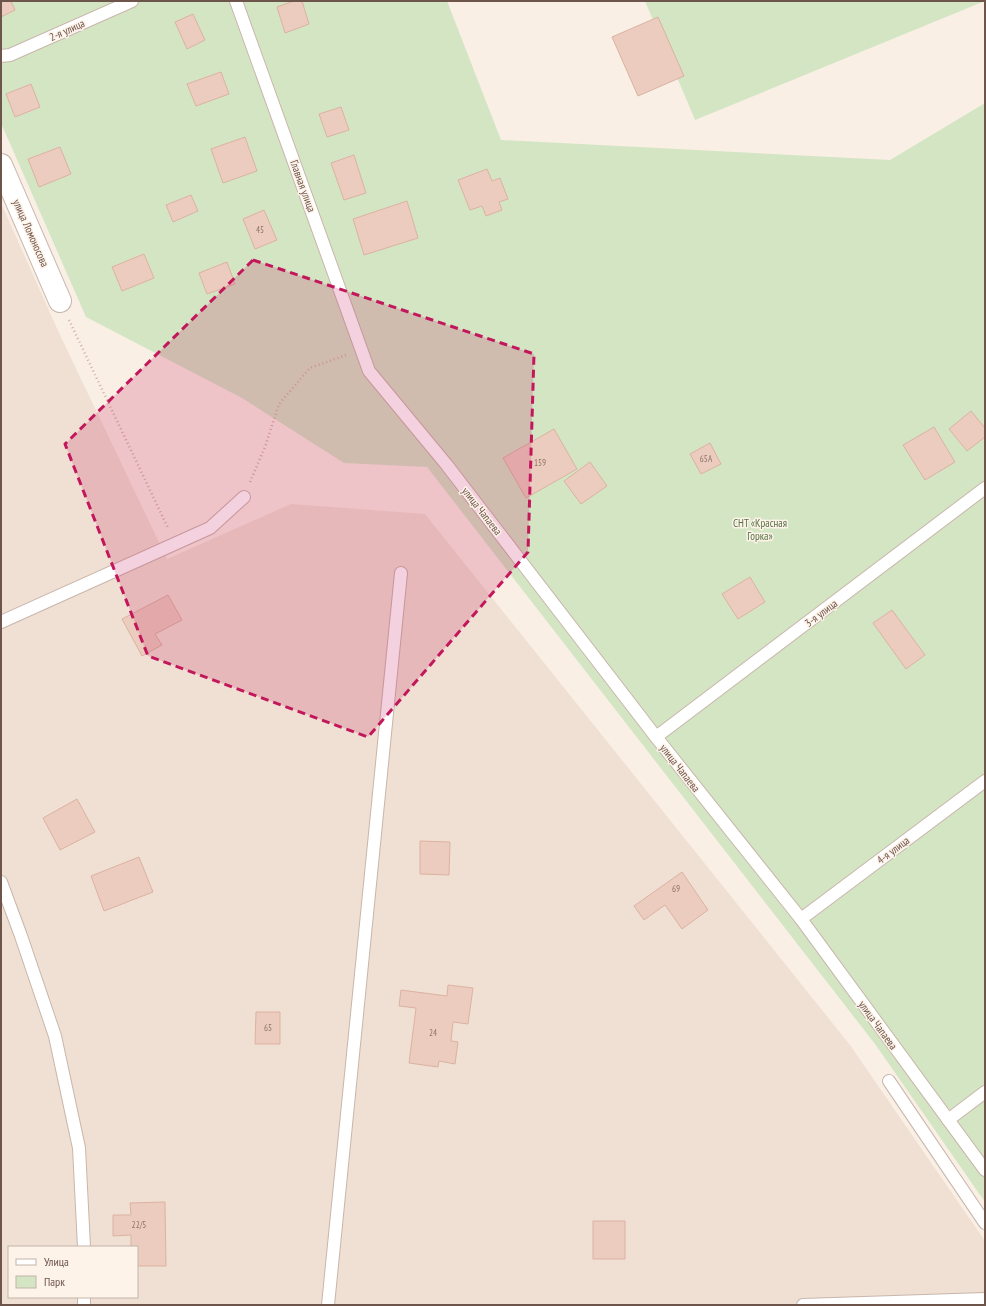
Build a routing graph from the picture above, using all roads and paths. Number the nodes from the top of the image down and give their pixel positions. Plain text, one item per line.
1 (132, 1) edge
2 (236, 1) edge
3 (1, 56) edge
4 (1, 165) edge
5 (60, 301) joint
6 (361, 349) junction
7 (369, 371) joint
8 (985, 488) edge
9 (244, 497) joint
10 (175, 543) junction
11 (401, 572) dead end
12 (1, 622) edge
13 (656, 737) junction
14 (985, 781) edge
15 (1, 882) edge
16 (801, 919) junction
17 (889, 1081) dead end
18 (985, 1092) edge
19 (948, 1120) junction
20 (985, 1170) edge
21 (985, 1223) edge
22 (84, 1246) edge
23 (985, 1299) edge
24 (328, 1305) edge
25 (803, 1305) edge

1 - 3 lane, 2-я улица
2 - 6 lane, Главная улица
4 - 5 street, улица Ломоносова
5 - 10 path
6 - 7 lane, Главная улица
6 - 9 path
7 - 13 lane, улица Чапаева
8 - 13 lane, 3-я улица
9 - 10 lane
10 - 12 lane
11 - 24 lane
13 - 16 lane, улица Чапаева
14 - 16 lane, 4-я улица
15 - 22 lane
16 - 19 lane, улица Чапаева
17 - 21 lane
18 - 19 lane
19 - 20 lane, улица Чапаева
23 - 25 lane

